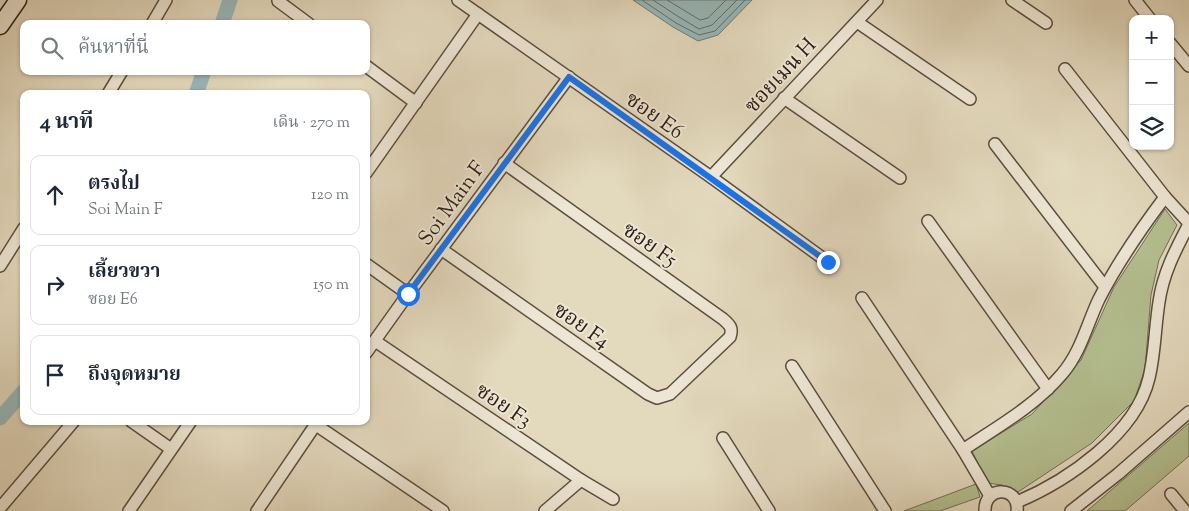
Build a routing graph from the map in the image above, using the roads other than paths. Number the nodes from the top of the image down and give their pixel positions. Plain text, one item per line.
1 (18, 0) edge
2 (166, 0) edge
3 (458, 0) edge
4 (878, 0) edge
5 (1012, 0) edge
6 (1135, 0) edge
7 (278, 1) edge
8 (478, 14) junction
9 (1147, 15) edge
10 (154, 20) edge
11 (304, 20) edge
12 (857, 22) junction
13 (1046, 23) dead end
14 (0, 26) edge
15 (1174, 48) edge
16 (1189, 66) edge
17 (1065, 68) dead end
18 (370, 69) edge
19 (120, 75) edge
20 (569, 77) junction
21 (110, 90) edge
22 (784, 98) junction
23 (970, 99) dead end
24 (416, 103) junction
25 (995, 144) dead end
26 (504, 163) junction
27 (370, 167) edge
28 (711, 177) junction
29 (900, 178) dead end
30 (1165, 197) junction
31 (928, 221) dead end
32 (1189, 224) edge
33 (20, 234) edge
34 (441, 249) junction
35 (828, 262) dead end
36 (0, 266) edge
37 (370, 267) edge
38 (1105, 287) junction
39 (408, 294) junction
40 (862, 298) dead end
41 (375, 341) junction
42 (370, 348) edge
43 (700, 366) joint
44 (792, 366) dead end
45 (1048, 389) junction
46 (1189, 412) edge
47 (71, 425) edge
48 (137, 425) edge
49 (188, 425) edge
50 (316, 425) edge
51 (320, 425) edge
52 (723, 438) dead end
53 (171, 449) junction
54 (963, 450) junction
55 (581, 480) junction
56 (1171, 494) dead end
57 (990, 496) junction
58 (613, 499) dead end
59 (1017, 507) edge
60 (0, 508) edge
61 (128, 511) edge
62 (258, 511) edge
63 (444, 511) edge
64 (544, 511) edge
65 (769, 511) edge
66 (885, 511) edge
67 (985, 511) edge
68 (1071, 511) edge
69 (1185, 511) edge

1 - 14 street
2 - 10 street
3 - 8 street, ซอย E6
4 - 12 street, ซอยเมน H
5 - 13 street
6 - 9 street
7 - 11 street
8 - 20 street, ซอย E6
8 - 24 street
12 - 22 street, ซอยเมน H
12 - 23 street
15 - 16 street
17 - 30 street
18 - 24 street
19 - 21 street
20 - 26 street, Soi Main F
20 - 28 street, ซอย E6
22 - 28 street, ซอยเมน H
22 - 29 street
24 - 27 street
25 - 38 street
26 - 34 street, Soi Main F
26 - 43 street, ซอย F5
28 - 35 street, ซอย E6
30 - 32 street
30 - 38 street
31 - 45 street
32 - 59 street
33 - 36 street
34 - 39 street, Soi Main F
34 - 43 street, ซอย F4
37 - 39 street
38 - 45 street
39 - 41 street, Soi Main F
40 - 54 street
41 - 42 street, Soi Main F
41 - 55 street, ซอย F3
44 - 66 street
45 - 54 street
46 - 68 street
47 - 60 street
48 - 53 street
49 - 53 street
50 - 62 street
51 - 63 street
52 - 65 street
53 - 61 street
54 - 57 street
55 - 58 street, ซอย F3
55 - 64 street
56 - 69 street
57 - 59 street
57 - 67 street

